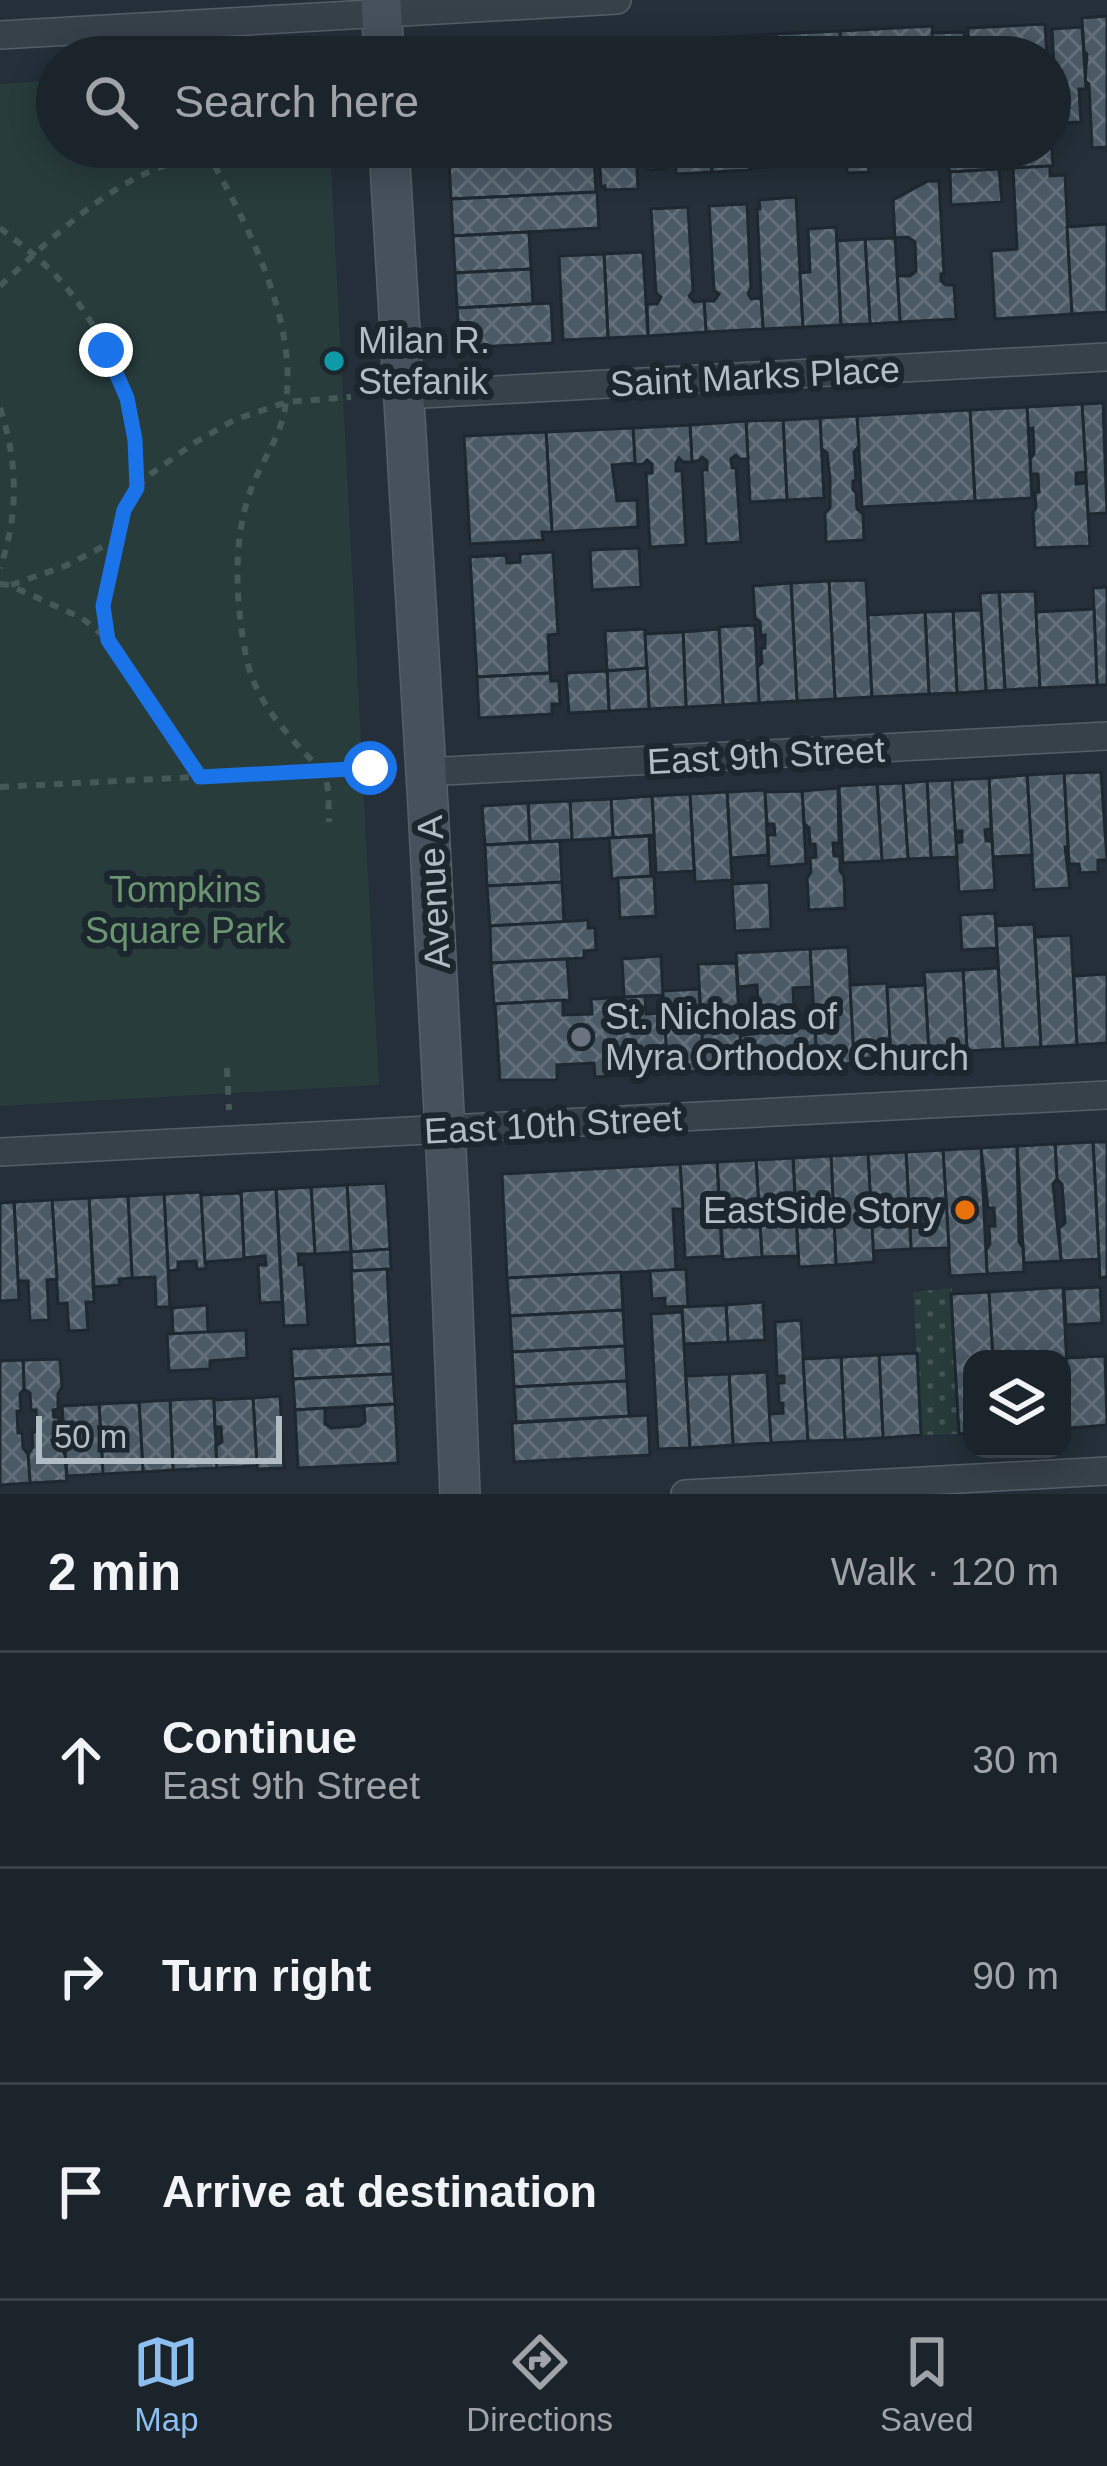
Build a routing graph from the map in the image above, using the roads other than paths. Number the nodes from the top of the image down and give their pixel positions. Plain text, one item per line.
1 (617, 0) edge
2 (381, 6) edge
3 (0, 35) edge
4 (383, 36) edge
5 (390, 168) edge
6 (1107, 357) edge
7 (404, 394) junction
8 (1107, 736) edge
9 (426, 772) junction
10 (1107, 1095) edge
11 (445, 1129) junction
12 (0, 1152) edge
13 (1107, 1471) edge
14 (460, 1494) edge
15 (685, 1494) edge

1 - 2 street
2 - 3 street
2 - 4 main road
5 - 7 main road, Avenue A
6 - 7 street, Saint Marks Place
7 - 9 main road, Avenue A
8 - 9 street, East 9th Street
9 - 11 main road, Avenue A
10 - 11 street, East 10th Street
11 - 12 street, East 10th Street
11 - 14 main road, Avenue A
13 - 15 street

